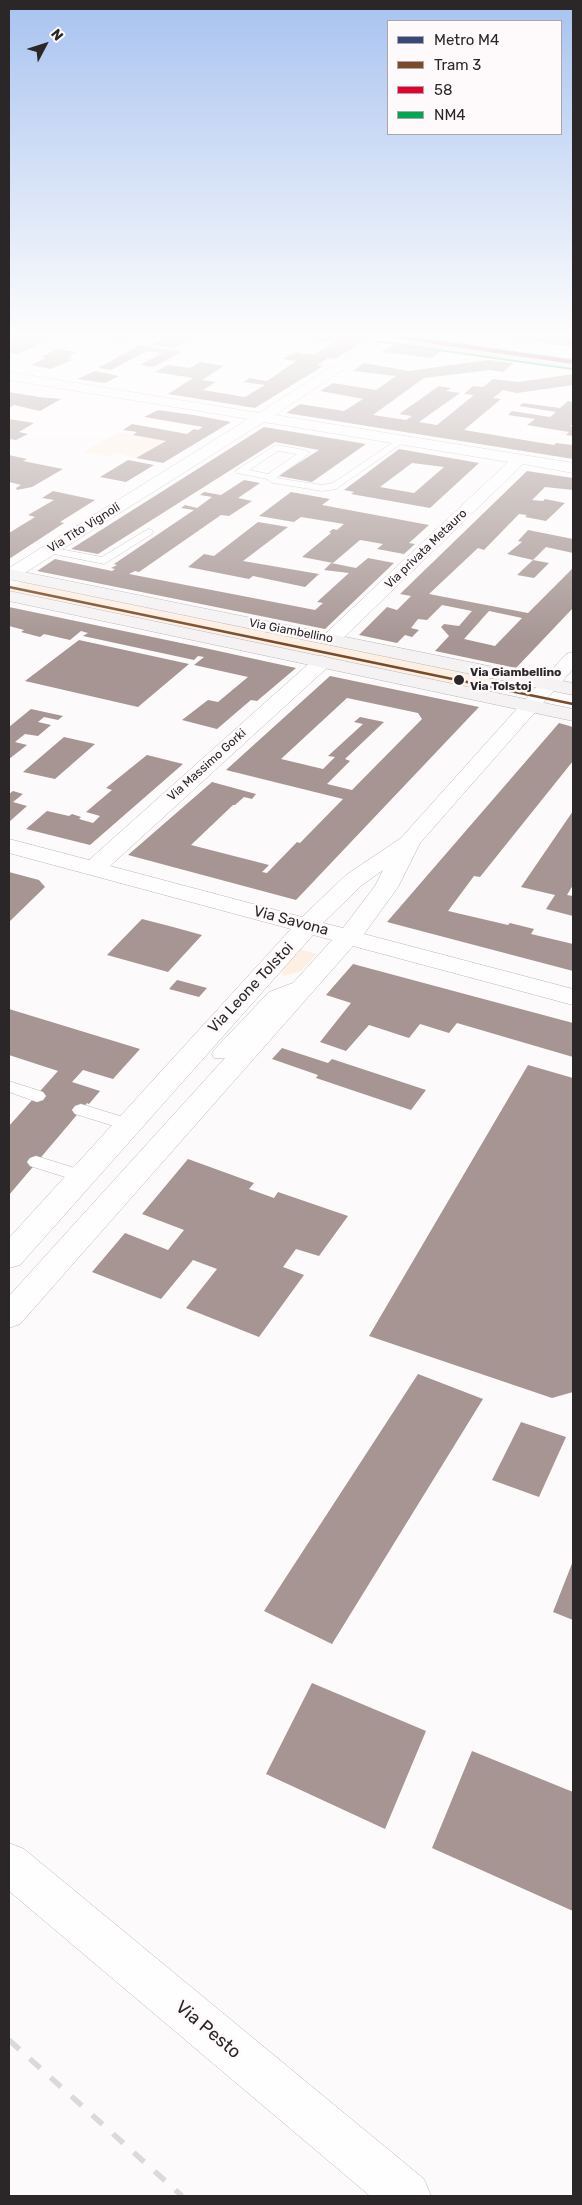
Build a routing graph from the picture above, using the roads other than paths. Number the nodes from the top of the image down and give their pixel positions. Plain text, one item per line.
1 (228, 438) edge
2 (387, 438) edge
3 (400, 440) junction
4 (520, 459) junction
5 (573, 468) edge
6 (271, 478) junction
7 (148, 532) dead end
8 (48, 550) junction
9 (9, 575) edge
10 (9, 596) edge
11 (331, 639) junction
12 (573, 658) edge
13 (322, 662) junction
14 (549, 684) junction
15 (573, 689) edge
16 (530, 706) junction
17 (573, 715) edge
18 (410, 841) junction
19 (9, 846) edge
20 (93, 869) junction
21 (309, 926) junction
22 (349, 936) junction
23 (271, 967) junction
24 (308, 982) junction
25 (573, 997) edge
26 (165, 1082) junction
27 (11, 1090) edge
28 (37, 1096) dead end
29 (203, 1099) junction
30 (82, 1110) dead end
31 (127, 1124) junction
32 (36, 1162) dead end
33 (81, 1176) junction
34 (9, 1256) edge
35 (9, 1316) edge
36 (9, 1864) edge
37 (407, 2196) edge

1 - 8 street, Via Tito Vignoli
2 - 3 street
3 - 4 street
3 - 6 lane
4 - 5 street
4 - 11 street, Via privata Metauro
6 - 6 lane
7 - 8 lane
8 - 9 street, Via Tito Vignoli
9 - 11 street, Via Giambellino
10 - 13 street, Via Giambellino
11 - 14 street, Via Giambellino
12 - 14 street, Via Leone Tolstoi
13 - 16 street, Via Giambellino
13 - 20 street, Via Massimo Gorki
14 - 15 street, Via Giambellino
14 - 16 street, Via Leone Tolstoi
16 - 17 street, Via Giambellino
16 - 18 street, Via Leone Tolstoi
18 - 21 street, Via Leone Tolstoi
18 - 22 street, Via Leone Tolstoi
19 - 20 street, Via Savona
20 - 21 street, Via Savona
21 - 22 street, Via Savona
21 - 23 street, Via Leone Tolstoi
22 - 24 street, Via Leone Tolstoi
22 - 25 street, Via Savona
23 - 24 lane
23 - 26 street, Via Leone Tolstoi
24 - 29 street, Via Leone Tolstoi
26 - 29 street
26 - 31 street, Via Leone Tolstoi
27 - 28 lane
29 - 35 street, Via Leone Tolstoi
30 - 31 lane
31 - 33 street, Via Leone Tolstoi
32 - 33 lane
33 - 34 street, Via Leone Tolstoi
36 - 37 street, Via Pesto

